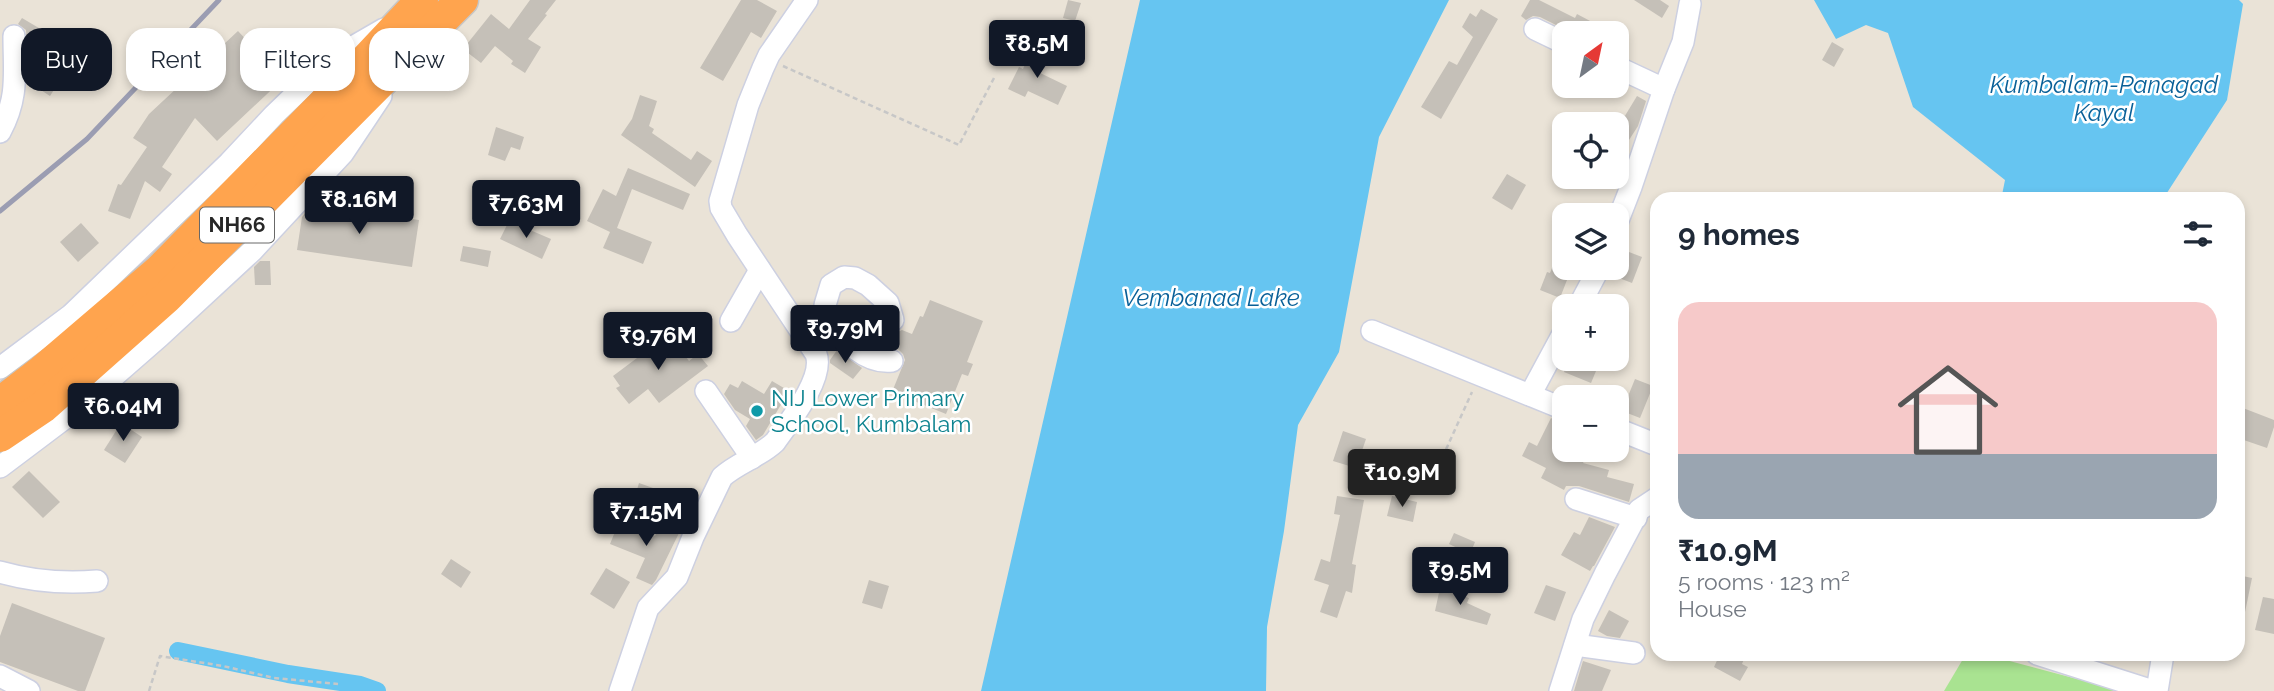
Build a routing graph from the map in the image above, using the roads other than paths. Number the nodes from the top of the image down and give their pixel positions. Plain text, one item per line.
1 (462, 0) edge
2 (807, 0) edge
3 (418, 4) edge
4 (1690, 4) dead end
5 (433, 28) edge
6 (1535, 29) dead end
7 (13, 36) dead end
8 (1552, 37) edge
9 (1629, 73) edge
10 (1664, 89) junction
11 (371, 91) edge
12 (385, 91) edge
13 (0, 132) edge
14 (1625, 203) edge
15 (760, 270) junction
16 (830, 320) junction
17 (893, 320) dead end
18 (732, 321) dead end
19 (1372, 331) dead end
20 (808, 342) junction
21 (1552, 355) edge
22 (892, 361) dead end
23 (0, 368) edge
24 (706, 391) dead end
25 (1530, 396) junction
26 (0, 403) edge
27 (1552, 404) edge
28 (1629, 434) edge
29 (0, 436) edge
30 (1650, 442) edge
31 (752, 458) junction
32 (0, 467) edge
33 (1576, 499) dead end
34 (1650, 503) edge
35 (1636, 518) junction
36 (0, 572) edge
37 (97, 581) dead end
38 (1575, 645) junction
39 (1634, 653) dead end
40 (2059, 661) edge
41 (2161, 661) edge
42 (0, 676) edge
43 (29, 691) edge
44 (620, 691) edge
45 (1560, 691) edge
46 (2155, 691) edge

1 - 5 highway, NH66
2 - 15 street
3 - 23 street
3 - 26 highway, NH66
4 - 10 street
6 - 8 street
7 - 13 street
9 - 10 street
10 - 14 street
11 - 29 highway, NH66
12 - 32 street
15 - 18 street
15 - 20 street
16 - 17 street
16 - 20 street
16 - 22 street
19 - 25 street
20 - 31 street
21 - 25 street
24 - 31 street
25 - 27 street
28 - 30 street
31 - 44 street
33 - 35 street
34 - 35 street
35 - 38 street
36 - 37 street
38 - 39 street
38 - 45 street
40 - 46 street
41 - 46 street
42 - 43 street

